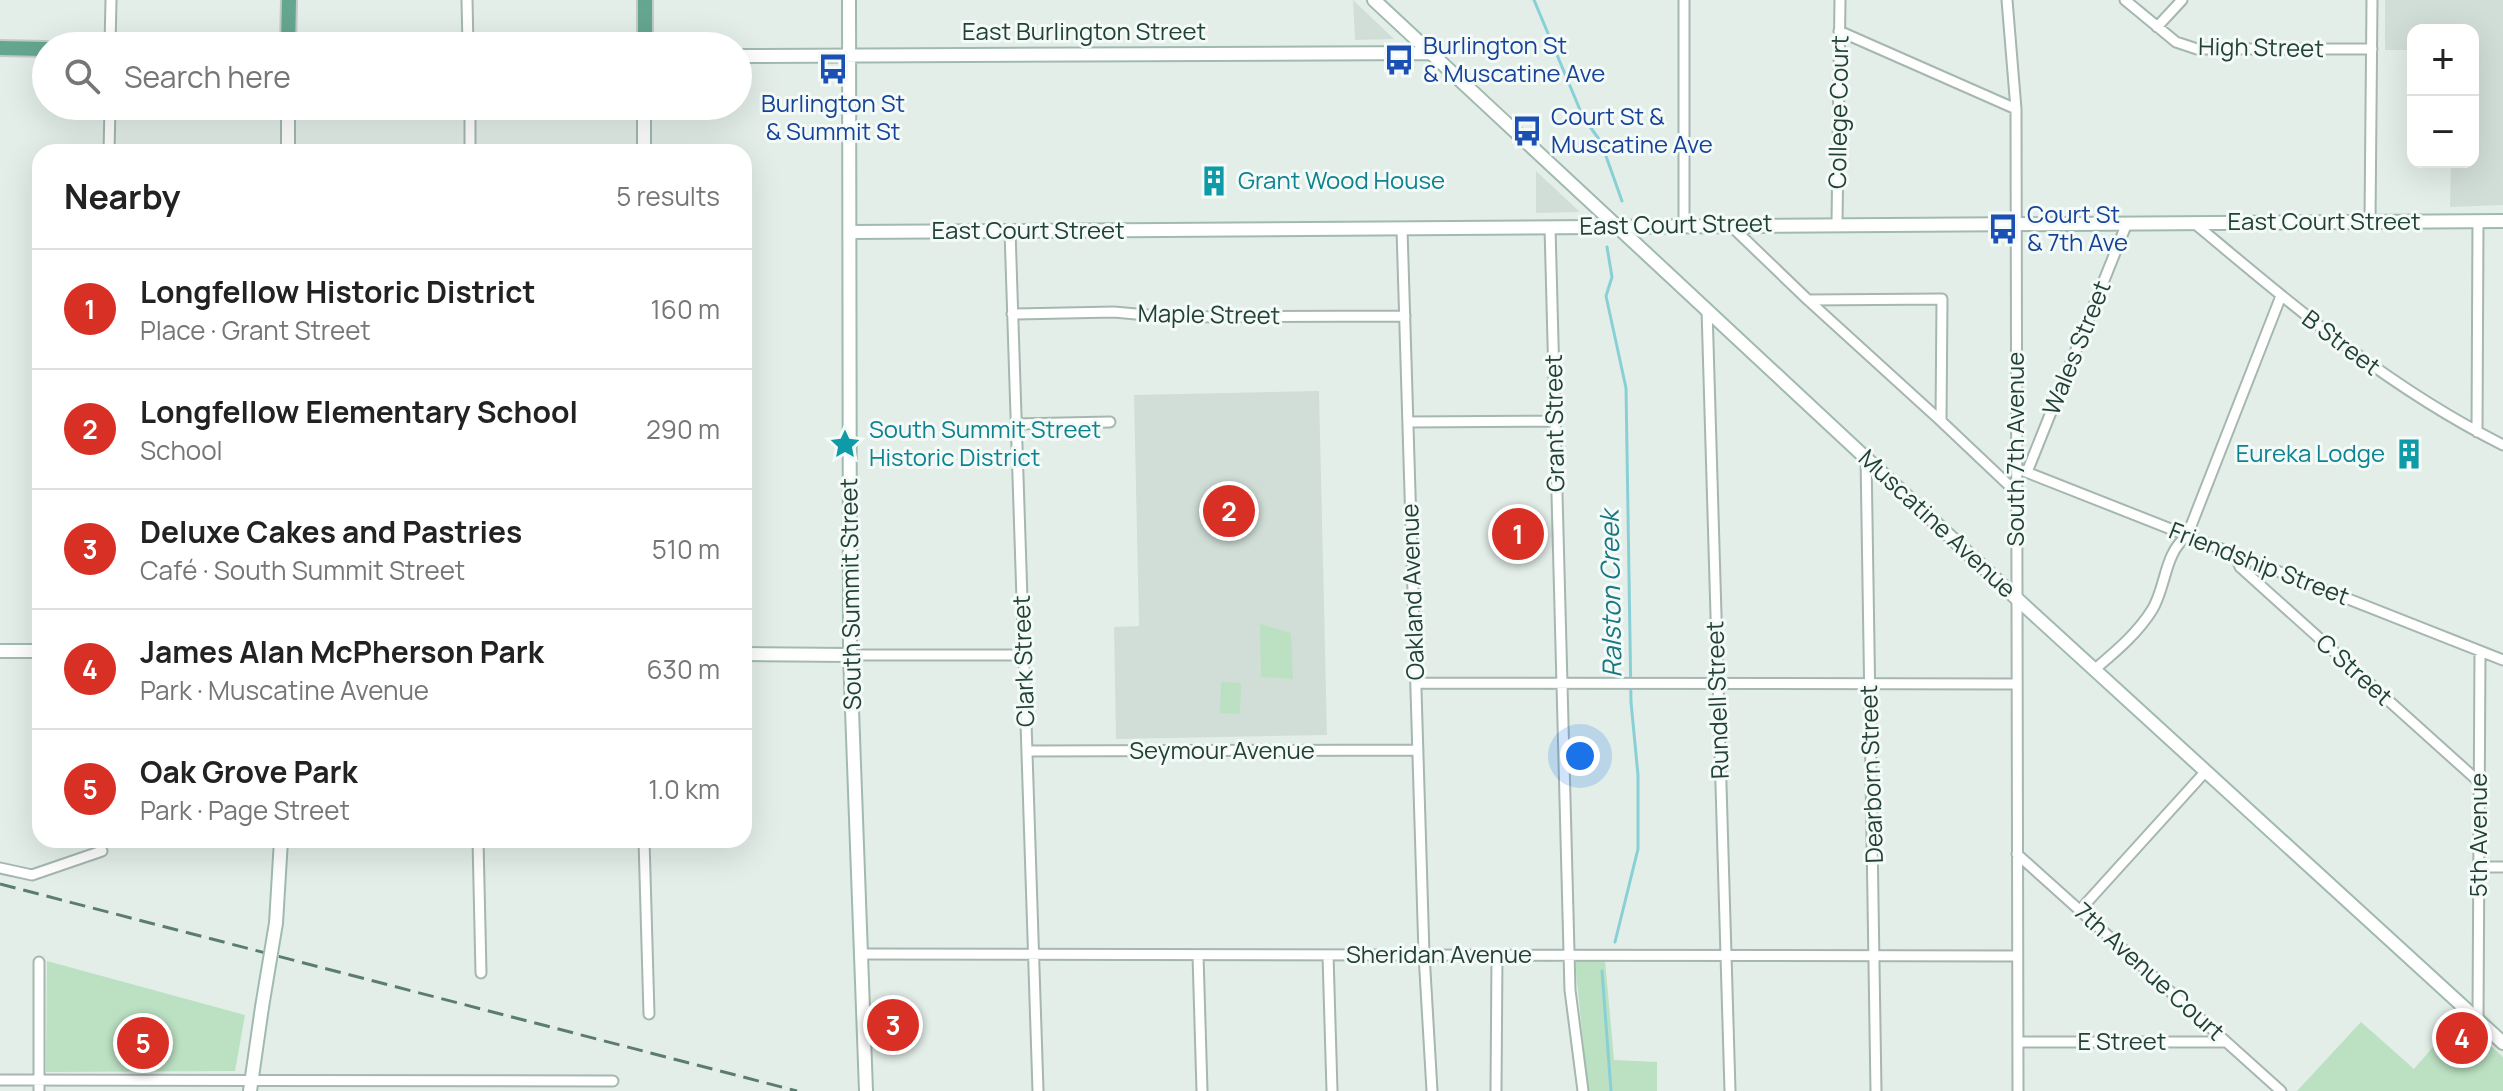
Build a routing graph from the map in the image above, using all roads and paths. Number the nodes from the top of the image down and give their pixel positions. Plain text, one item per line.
1 (111, 0) edge
2 (289, 0) edge
3 (467, 0) edge
4 (645, 0) edge
5 (849, 0) edge
6 (1374, 0) edge
7 (1684, 0) edge
8 (1840, 0) edge
9 (2007, 0) edge
10 (2125, 0) edge
11 (2182, 0) edge
12 (2372, 0) edge
13 (2157, 27) junction
14 (1839, 31) junction
15 (110, 32) edge
16 (288, 32) edge
17 (468, 32) edge
18 (645, 32) edge
19 (0, 48) edge
20 (32, 49) edge
21 (2372, 49) junction
22 (1430, 53) junction
23 (849, 55) junction
24 (752, 56) edge
25 (2016, 109) junction
26 (110, 120) edge
27 (288, 120) edge
28 (470, 120) edge
29 (644, 120) edge
30 (109, 144) edge
31 (288, 144) edge
32 (470, 144) edge
33 (644, 144) edge
34 (2370, 221) junction
35 (2478, 221) junction
36 (2503, 221) edge
37 (2016, 222) junction
38 (2193, 222) junction
39 (1837, 223) junction
40 (2127, 223) junction
41 (1684, 224) junction
42 (1729, 224) junction
43 (1618, 226) junction
44 (1550, 227) junction
45 (1402, 229) junction
46 (1010, 231) junction
47 (850, 232) junction
48 (2281, 296) junction
49 (1808, 300) junction
50 (1707, 309) junction
51 (1012, 314) junction
52 (1405, 316) junction
53 (1555, 421) junction
54 (1941, 421) junction
55 (1110, 422) dead end
56 (1408, 422) junction
57 (1016, 424) junction
58 (2477, 432) junction
59 (2503, 445) edge
60 (1866, 456) junction
61 (2016, 468) junction
62 (2027, 472) junction
63 (2016, 492) junction
64 (2187, 536) junction
65 (2235, 554) junction
66 (2015, 597) junction
67 (0, 651) edge
68 (32, 651) edge
69 (2480, 651) junction
70 (752, 654) edge
71 (850, 655) junction
72 (1023, 655) junction
73 (2503, 660) edge
74 (2094, 670) junction
75 (1562, 682) junction
76 (1718, 682) junction
77 (1869, 682) junction
78 (1416, 683) junction
79 (2016, 684) junction
80 (1418, 750) junction
81 (1027, 751) junction
82 (2206, 771) junction
83 (2478, 781) junction
84 (281, 848) edge
85 (478, 848) edge
86 (644, 848) edge
87 (102, 849) edge
88 (2017, 854) junction
89 (2479, 867) junction
90 (2503, 867) edge
91 (0, 868) edge
92 (2080, 910) junction
93 (861, 954) junction
94 (1033, 954) junction
95 (1424, 954) junction
96 (1198, 955) junction
97 (1328, 955) junction
98 (1497, 955) junction
99 (1569, 955) junction
100 (1729, 956) junction
101 (1877, 956) junction
102 (2017, 956) junction
103 (39, 962) dead end
104 (481, 973) dead end
105 (649, 1014) dead end
106 (2478, 1019) junction
107 (2018, 1042) junction
108 (2226, 1042) junction
109 (2503, 1043) edge
110 (0, 1080) edge
111 (2269, 1080) junction
112 (613, 1081) dead end
113 (39, 1086) edge
114 (250, 1086) edge
115 (486, 1086) edge
116 (866, 1091) edge
117 (1038, 1091) edge
118 (1202, 1091) edge
119 (1332, 1091) edge
120 (1432, 1091) edge
121 (1496, 1091) edge
122 (1583, 1091) edge
123 (1730, 1091) edge
124 (1876, 1091) edge
125 (2018, 1091) edge
126 (2269, 1091) edge
127 (2281, 1091) edge

1 - 15 street
2 - 16 main road
3 - 17 street
4 - 18 main road
5 - 23 street, South Summit Street
6 - 22 street, Muscatine Avenue
7 - 41 street
8 - 14 street, College Court
9 - 25 street, South 7th Avenue
10 - 13 street, High Street
11 - 13 street
12 - 21 street
13 - 21 street, High Street
14 - 25 street
14 - 39 street, College Court
19 - 20 main road
21 - 34 street
22 - 23 street, East Burlington Street
22 - 43 street, Muscatine Avenue
23 - 24 street, East Burlington Street
23 - 47 street, South Summit Street
25 - 37 street, South 7th Avenue
26 - 30 street
27 - 31 street
28 - 32 street
29 - 33 street
34 - 35 street, East Court Street
34 - 38 street, East Court Street
35 - 36 street, East Court Street
35 - 58 street
37 - 39 street, East Court Street
37 - 40 street, East Court Street
37 - 61 street, South 7th Avenue
38 - 40 street, East Court Street
38 - 48 street, B Street
39 - 42 street, East Court Street
40 - 62 street, Wales Street
41 - 42 street, East Court Street
41 - 43 street, East Court Street
42 - 49 street
43 - 44 street, East Court Street
43 - 50 street, Muscatine Avenue
44 - 45 street, East Court Street
44 - 53 street, Grant Street
45 - 46 street, East Court Street
45 - 52 street, Oakland Avenue
46 - 47 street, East Court Street
46 - 51 street, Clark Street
47 - 71 street, South Summit Street
48 - 58 street, B Street
48 - 64 street
49 - 54 street
49 - 54 street
50 - 60 street, Muscatine Avenue
50 - 76 street, Rundell Street
51 - 52 street, Maple Street
51 - 57 street, Clark Street
52 - 56 street, Oakland Avenue
53 - 56 street
53 - 75 street, Grant Street
54 - 63 street
55 - 57 street
56 - 78 street, Oakland Avenue
57 - 72 street, Clark Street
58 - 59 street, B Street
60 - 66 street, Muscatine Avenue
60 - 77 street, Dearborn Street
61 - 62 street, Friendship Street
61 - 63 street, South 7th Avenue
62 - 64 street, Friendship Street
63 - 66 street, South 7th Avenue
64 - 65 street, Friendship Street
64 - 74 street
65 - 69 street, Friendship Street
65 - 83 street, C Street
66 - 74 street, Muscatine Avenue
66 - 79 street, South 7th Avenue
67 - 68 street
69 - 73 street, Friendship Street
69 - 83 street, 5th Avenue
70 - 71 street
71 - 72 street
71 - 93 street, South Summit Street
72 - 81 street, Clark Street
74 - 82 street, Muscatine Avenue
75 - 76 street
75 - 78 street
75 - 99 street, Grant Street
76 - 77 street
76 - 100 street, Rundell Street
77 - 79 street
77 - 101 street, Dearborn Street
78 - 80 street, Oakland Avenue
79 - 88 street, South 7th Avenue
80 - 81 street, Seymour Avenue
80 - 95 street, Oakland Avenue
81 - 94 street, Clark Street
82 - 92 street
82 - 106 street, Muscatine Avenue
83 - 89 street, 5th Avenue
84 - 114 street, bridge
85 - 104 street
86 - 105 street
87 - 91 street
88 - 92 street, 7th Avenue Court
88 - 102 street, South 7th Avenue
89 - 90 street
89 - 106 street, 5th Avenue
92 - 108 street, 7th Avenue Court
93 - 94 street, Sheridan Avenue
93 - 116 street, South Summit Street
94 - 96 street, Sheridan Avenue
94 - 117 street, Clark Street
95 - 97 street, Sheridan Avenue
95 - 98 street, Sheridan Avenue
95 - 120 street, Oakland Avenue
96 - 97 street, Sheridan Avenue
96 - 118 street
97 - 119 street
98 - 99 street, Sheridan Avenue
98 - 121 street
99 - 100 street, Sheridan Avenue
99 - 122 street, Grant Street
100 - 101 street, Sheridan Avenue
100 - 123 street, Rundell Street
101 - 102 street, Sheridan Avenue
101 - 124 street, Dearborn Street
102 - 107 street, South 7th Avenue
103 - 113 street
106 - 109 street, Muscatine Avenue
107 - 108 street, E Street
107 - 125 street, South 7th Avenue
108 - 111 street, 7th Avenue Court
110 - 113 street
111 - 126 street
111 - 127 street, 7th Avenue Court
112 - 115 street
113 - 114 street
114 - 115 street

